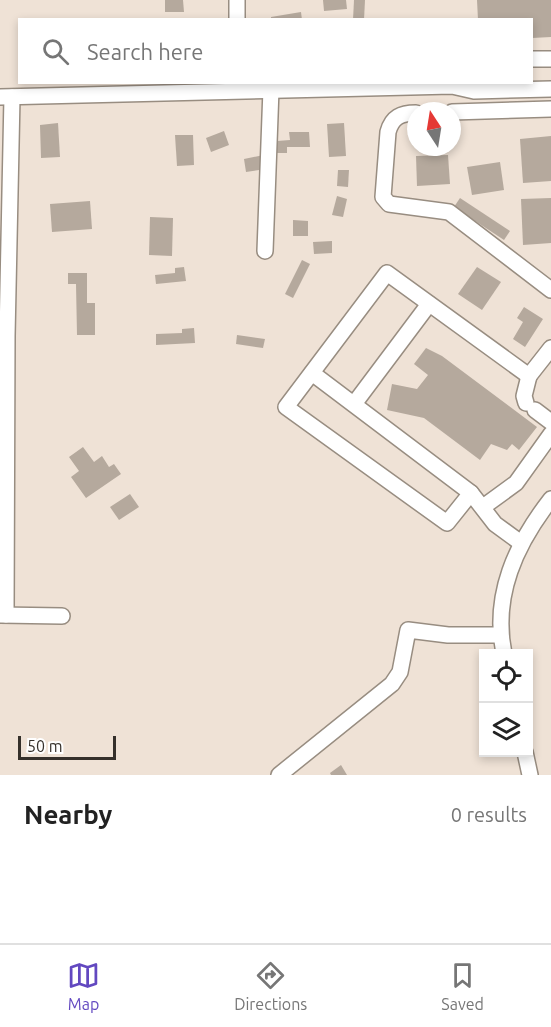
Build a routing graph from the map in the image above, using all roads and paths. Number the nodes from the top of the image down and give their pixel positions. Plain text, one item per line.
1 (237, 0) edge
2 (237, 18) edge
3 (533, 59) edge
4 (551, 59) edge
5 (237, 86) edge
6 (474, 87) edge
7 (271, 89) junction
8 (551, 89) edge
9 (6, 97) edge
10 (551, 110) edge
11 (461, 112) edge
12 (407, 114) edge
13 (265, 251) dead end
14 (551, 290) edge
15 (429, 304) junction
16 (551, 348) edge
17 (312, 373) junction
18 (529, 376) junction
19 (354, 404) junction
20 (551, 422) edge
21 (551, 434) edge
22 (471, 493) junction
23 (551, 498) edge
24 (483, 507) junction
25 (521, 543) junction
26 (3, 615) edge
27 (62, 616) dead end
28 (500, 634) junction
29 (503, 649) edge
30 (526, 757) edge
31 (279, 775) edge
32 (530, 775) edge

1 - 2 street
3 - 4 street
5 - 7 street
5 - 9 street
6 - 7 street
6 - 8 street
7 - 13 street
9 - 26 street
10 - 11 street
12 - 14 street
15 - 17 street
15 - 18 street
15 - 19 street
16 - 18 street
17 - 19 street
17 - 22 street
18 - 20 street
19 - 22 street
21 - 24 street
22 - 24 street
23 - 25 street
24 - 25 street
25 - 28 street
26 - 27 street
28 - 29 street
28 - 31 street
30 - 32 street

